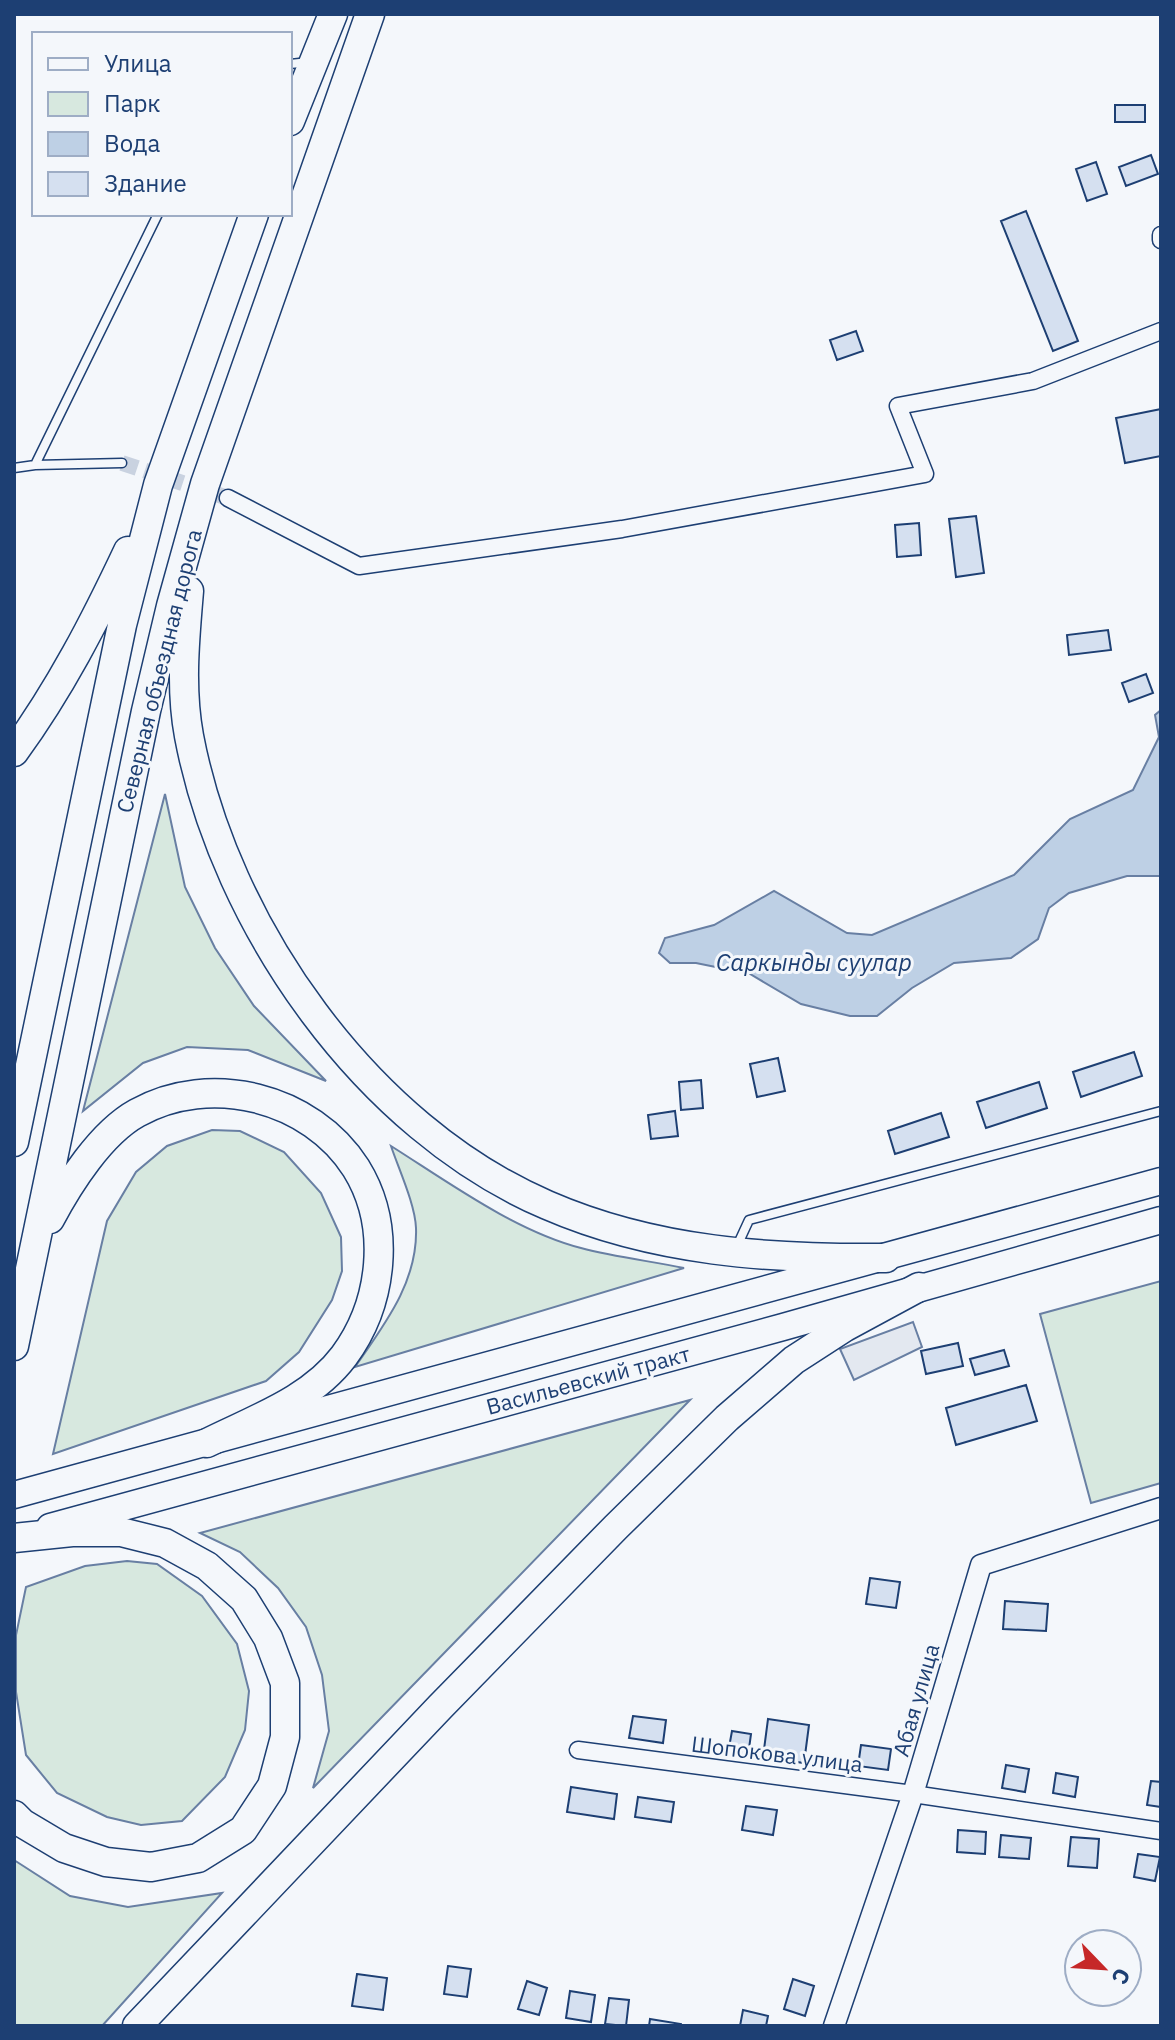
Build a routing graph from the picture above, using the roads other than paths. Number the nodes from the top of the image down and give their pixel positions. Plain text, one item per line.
1 (333, 14) edge
2 (370, 14) edge
3 (302, 63) edge
4 (292, 111) edge
5 (157, 216) edge
6 (253, 216) edge
7 (1161, 331) edge
8 (122, 463) tunnel mouth
9 (35, 465) junction
10 (14, 468) edge
11 (158, 485) junction
12 (217, 491) junction
13 (14, 752) edge
14 (1161, 1111) edge
15 (14, 1142) edge
16 (1161, 1181) edge
17 (1161, 1220) edge
18 (734, 1252) junction
19 (886, 1258) junction
20 (28, 1280) junction
21 (783, 1286) junction
22 (919, 1287) junction
23 (795, 1323) junction
24 (14, 1346) edge
25 (207, 1443) junction
26 (14, 1495) edge
27 (1161, 1508) edge
28 (14, 1538) edge
29 (578, 1750) dead end
30 (913, 1794) junction
31 (14, 1815) edge
32 (1161, 1831) edge
33 (137, 2026) edge
34 (834, 2026) edge

1 - 3 highway
2 - 12 highway, Северная объездная дорога
3 - 4 highway
5 - 9 lane
6 - 11 highway, Северная объездная дорога
7 - 12 street
8 - 9 lane
9 - 10 lane
11 - 13 highway
11 - 15 highway, Северная объездная дорога
12 - 18 highway
12 - 20 highway, Северная объездная дорога
14 - 18 lane
16 - 19 main road, Васильевский тракт
17 - 22 main road, Васильевский тракт
18 - 19 highway
19 - 21 main road, Васильевский тракт
20 - 24 highway, Северная объездная дорога
20 - 25 highway
21 - 23 main road
21 - 25 main road, Васильевский тракт
22 - 23 main road, Васильевский тракт
22 - 33 highway
23 - 28 main road, Васильевский тракт
25 - 26 main road, Васильевский тракт
27 - 30 street, Абая улица
28 - 31 highway
29 - 30 street, Шопокова улица
30 - 32 street, Шопокова улица
30 - 34 street, Абая улица

